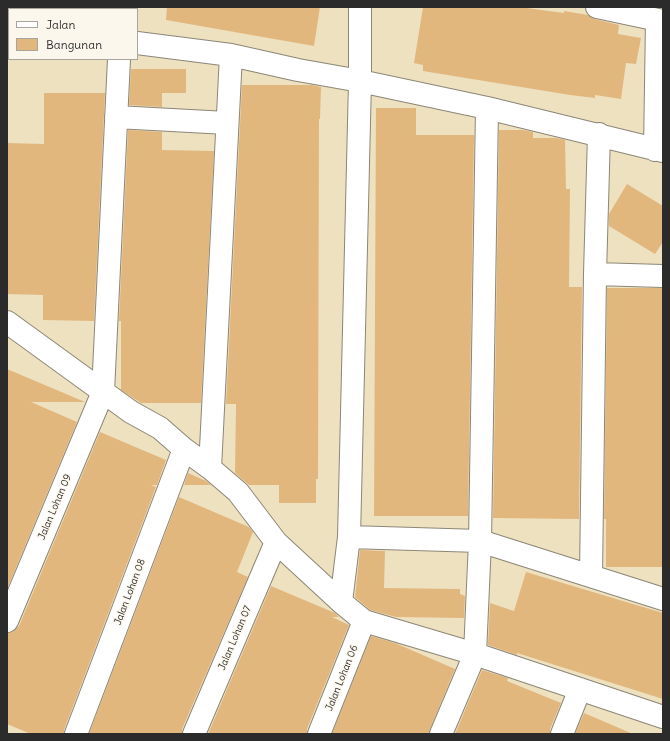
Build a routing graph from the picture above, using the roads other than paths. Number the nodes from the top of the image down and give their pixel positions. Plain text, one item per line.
1 (360, 7) edge
2 (597, 7) edge
3 (660, 21) edge
4 (138, 43) edge
5 (231, 55) junction
6 (119, 60) edge
7 (360, 81) junction
8 (488, 108) junction
9 (116, 117) junction
10 (228, 123) junction
11 (599, 134) junction
12 (659, 150) edge
13 (595, 274) junction
14 (663, 276) edge
15 (7, 322) edge
16 (103, 392) junction
17 (184, 449) junction
18 (210, 468) junction
19 (349, 537) junction
20 (480, 541) junction
21 (276, 542) junction
22 (591, 576) junction
23 (663, 599) edge
24 (341, 602) junction
25 (7, 621) edge
26 (364, 621) junction
27 (475, 654) junction
28 (580, 689) junction
29 (663, 717) edge
30 (76, 734) edge
31 (194, 734) edge
32 (319, 734) edge
33 (441, 734) edge
34 (562, 734) edge

1 - 7 street
2 - 3 street
3 - 12 street
4 - 5 street
5 - 7 street
5 - 10 street
6 - 9 street
7 - 8 street
7 - 19 street
8 - 11 street
8 - 20 street
9 - 10 street
9 - 16 street
10 - 18 street
11 - 12 street
11 - 13 street
13 - 14 street
13 - 22 street
15 - 16 street
16 - 17 street
16 - 25 street, Jalan Lohan 09
17 - 18 street
17 - 30 street, Jalan Lohan 08
18 - 21 street
19 - 20 street
19 - 24 street
20 - 22 street
20 - 27 street
21 - 24 street
21 - 31 street, Jalan Lohan 07
22 - 23 street
24 - 26 street
26 - 27 street
26 - 32 street, Jalan Lohan 06
27 - 28 street
27 - 33 street
28 - 29 street
28 - 34 street

